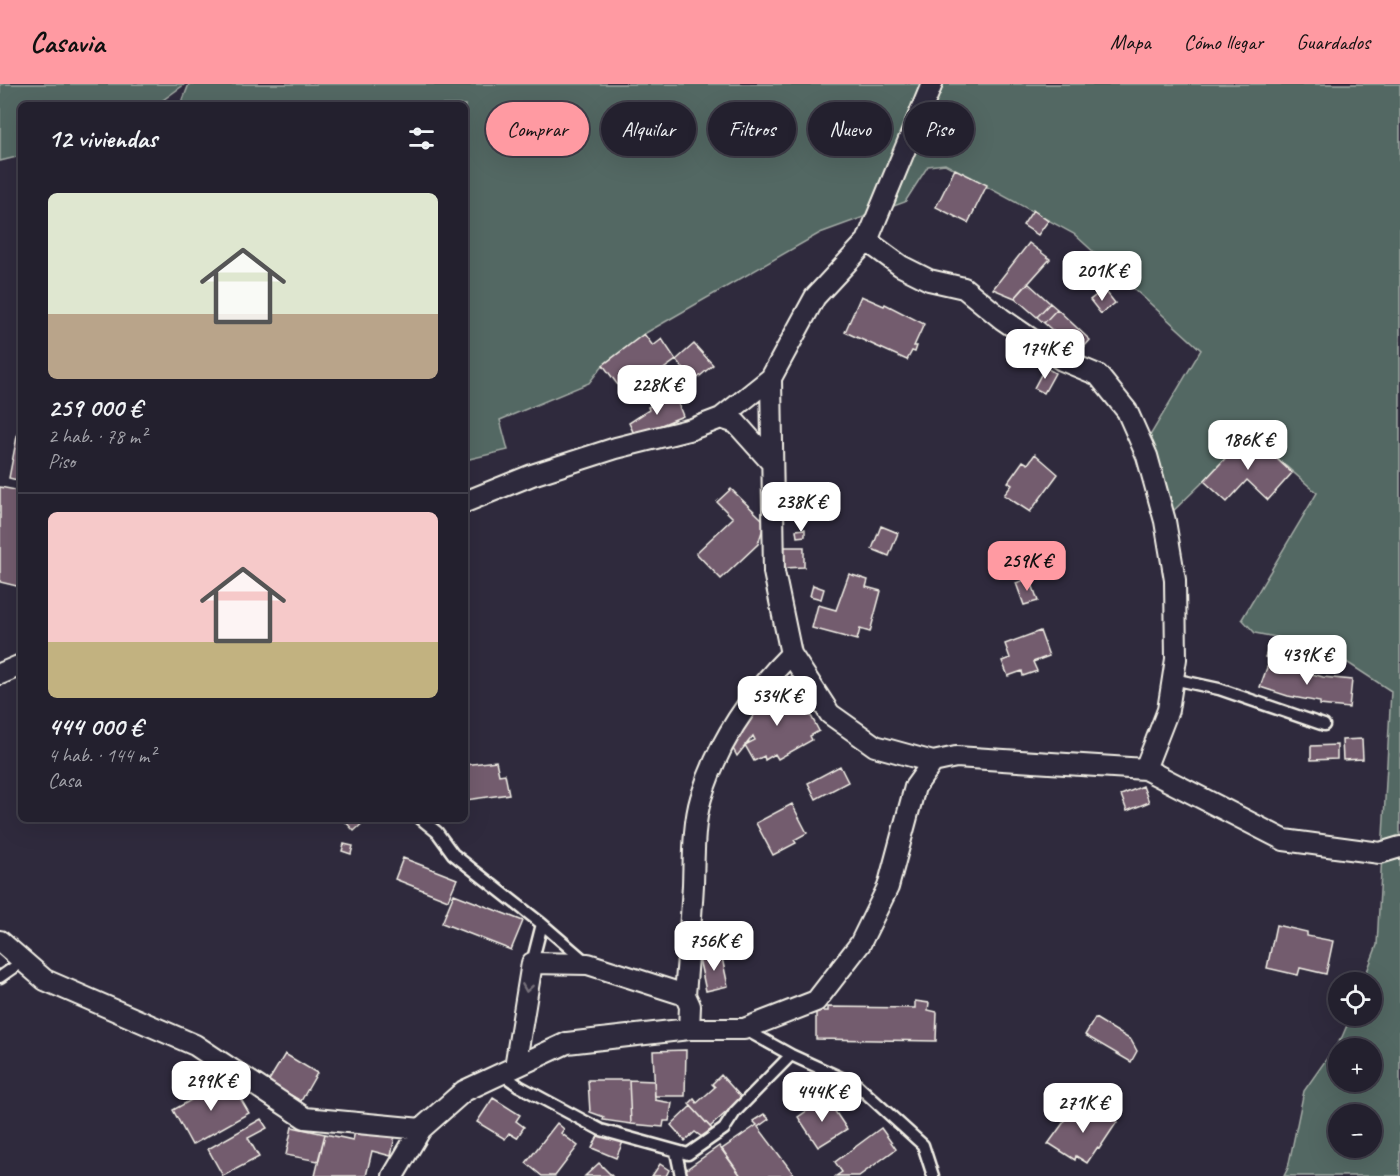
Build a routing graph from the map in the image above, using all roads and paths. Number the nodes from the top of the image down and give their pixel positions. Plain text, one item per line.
1 (932, 84) edge
2 (867, 241) junction
3 (771, 378) junction
4 (721, 418) junction
5 (771, 462) junction
6 (468, 501) edge
7 (790, 654) junction
8 (18, 666) edge
9 (0, 674) edge
10 (1173, 679) junction
11 (1324, 724) dead end
12 (933, 762) junction
13 (1145, 769) junction
14 (425, 822) edge
15 (1400, 847) edge
16 (542, 924) junction
17 (0, 941) edge
18 (23, 961) junction
19 (532, 963) junction
20 (588, 964) junction
21 (0, 977) edge
22 (686, 995) junction
23 (689, 1029) junction
24 (744, 1029) junction
25 (791, 1055) junction
26 (508, 1071) junction
27 (420, 1129) junction
28 (676, 1152) junction
29 (393, 1176) edge
30 (681, 1176) edge
31 (933, 1176) edge

1 - 2 street
2 - 3 street
2 - 10 street
3 - 4 street
3 - 5 street
4 - 5 street
4 - 6 street
5 - 7 street
7 - 12 street
7 - 22 street
8 - 9 street
10 - 11 lane
10 - 13 street
12 - 13 street
12 - 24 street
13 - 15 street
14 - 16 lane
16 - 19 lane
16 - 20 lane
17 - 18 street
18 - 21 lane
18 - 27 street
19 - 20 street
19 -> 26 street
20 - 22 street
22 - 23 street
23 - 24 street
23 - 26 street
24 - 25 lane
25 - 28 lane
25 - 31 lane
26 - 27 street
26 - 28 lane
27 - 29 street
28 - 30 lane

